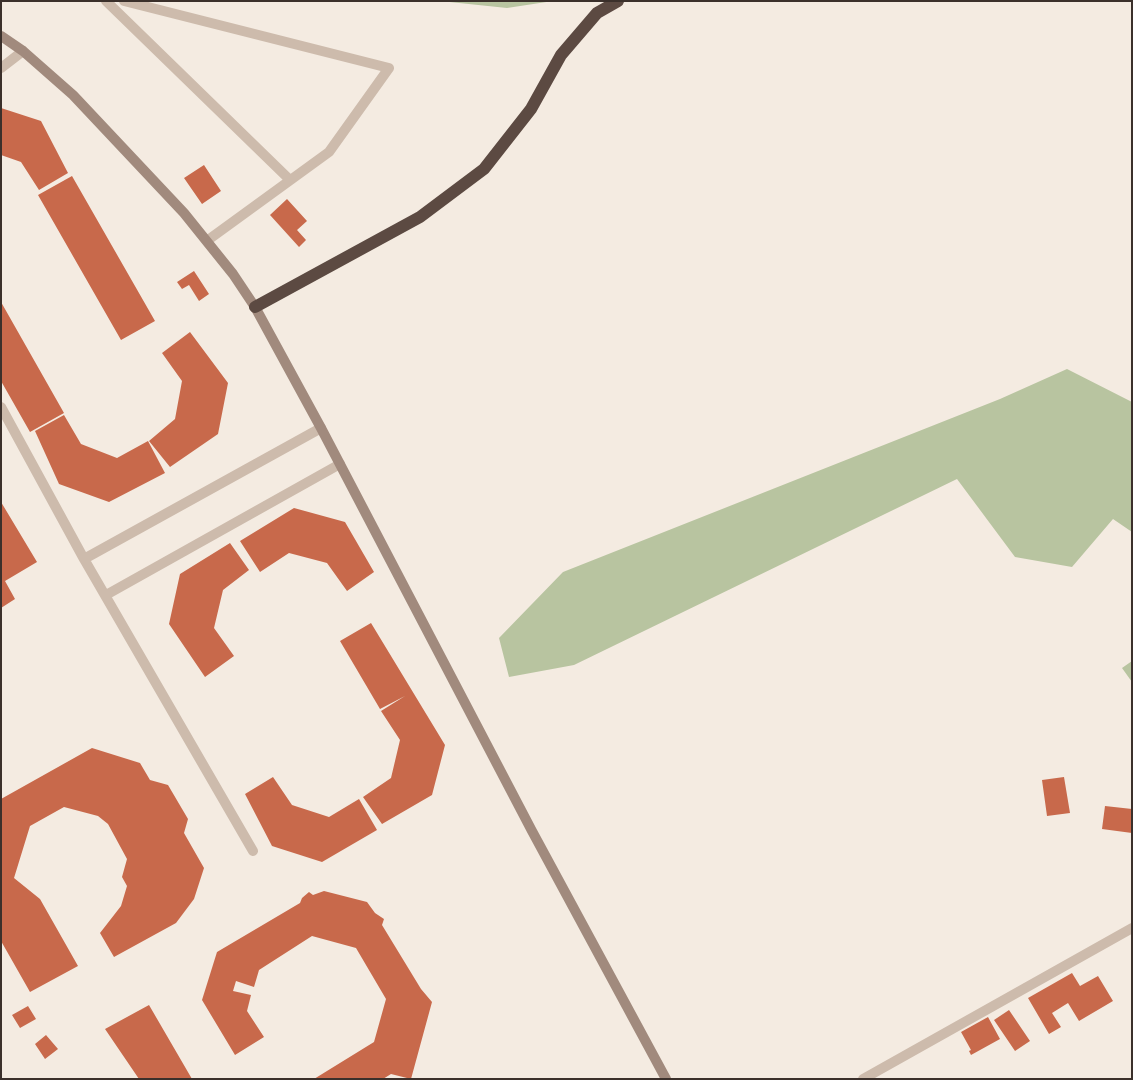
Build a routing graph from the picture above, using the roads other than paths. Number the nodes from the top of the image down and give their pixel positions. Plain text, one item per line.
1 (106, 1) edge
2 (124, 1) edge
3 (618, 1) edge
4 (1, 36) edge
5 (24, 51) junction
6 (1, 68) edge
7 (290, 180) junction
8 (208, 240) junction
9 (255, 307) junction
10 (1, 406) edge
11 (321, 428) junction
12 (340, 464) junction
13 (84, 559) junction
14 (106, 595) junction
15 (253, 851) dead end
16 (1132, 928) edge
17 (666, 1079) edge
18 (863, 1079) edge

1 - 7 street
2 - 7 street
3 - 9 highway
4 - 5 main road
5 - 6 street
5 - 8 main road
7 - 8 street
8 - 9 main road
9 - 11 main road
10 - 13 street
11 - 12 main road
11 - 13 street
12 - 14 street
12 - 17 main road
13 - 14 street
14 - 15 street
16 - 18 street

